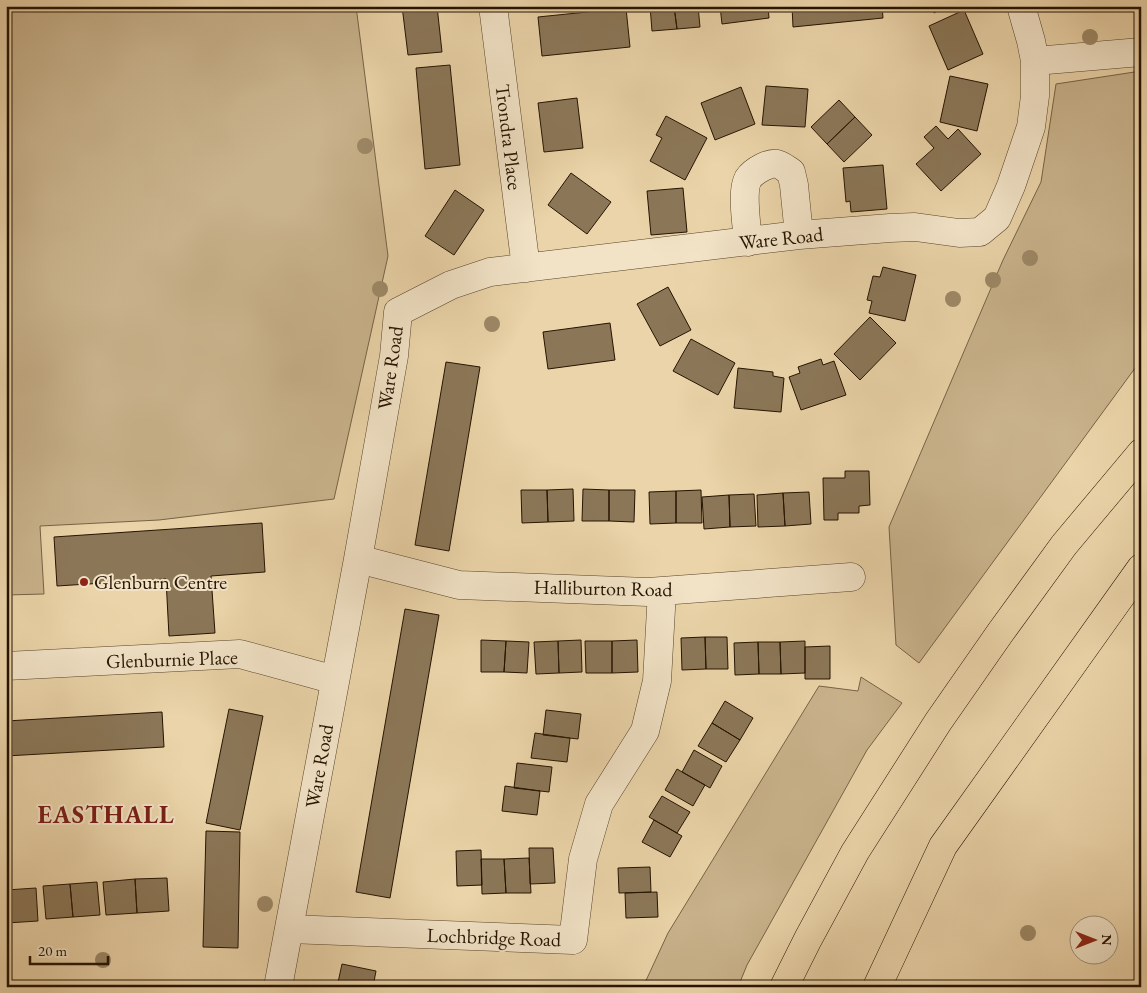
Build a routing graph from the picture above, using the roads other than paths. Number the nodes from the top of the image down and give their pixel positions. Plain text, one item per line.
1 (493, 6) edge
2 (1020, 6) edge
3 (1141, 52) edge
4 (1035, 61) junction
5 (798, 235) junction
6 (748, 242) junction
7 (526, 268) junction
8 (1141, 453) edge
9 (358, 559) junction
10 (1141, 568) edge
11 (851, 577) dead end
12 (662, 591) junction
13 (6, 666) edge
14 (335, 680) junction
15 (289, 929) junction
16 (278, 987) edge
17 (784, 987) edge
18 (877, 987) edge

1 - 7 street, Trondra Place
2 - 4 street
3 - 4 street
4 - 5 street, Ware Road
5 - 6 street, Ware Road
5 - 6 street
6 - 7 street, Ware Road
7 - 9 street, Ware Road
8 - 17 highway
9 - 12 street, Halliburton Road
9 - 14 street, Ware Road
10 - 18 highway
11 - 12 street, Halliburton Road
12 - 15 street, Lochbridge Road
13 - 14 street, Glenburnie Place
14 - 15 street, Ware Road
15 - 16 street, Ware Road

